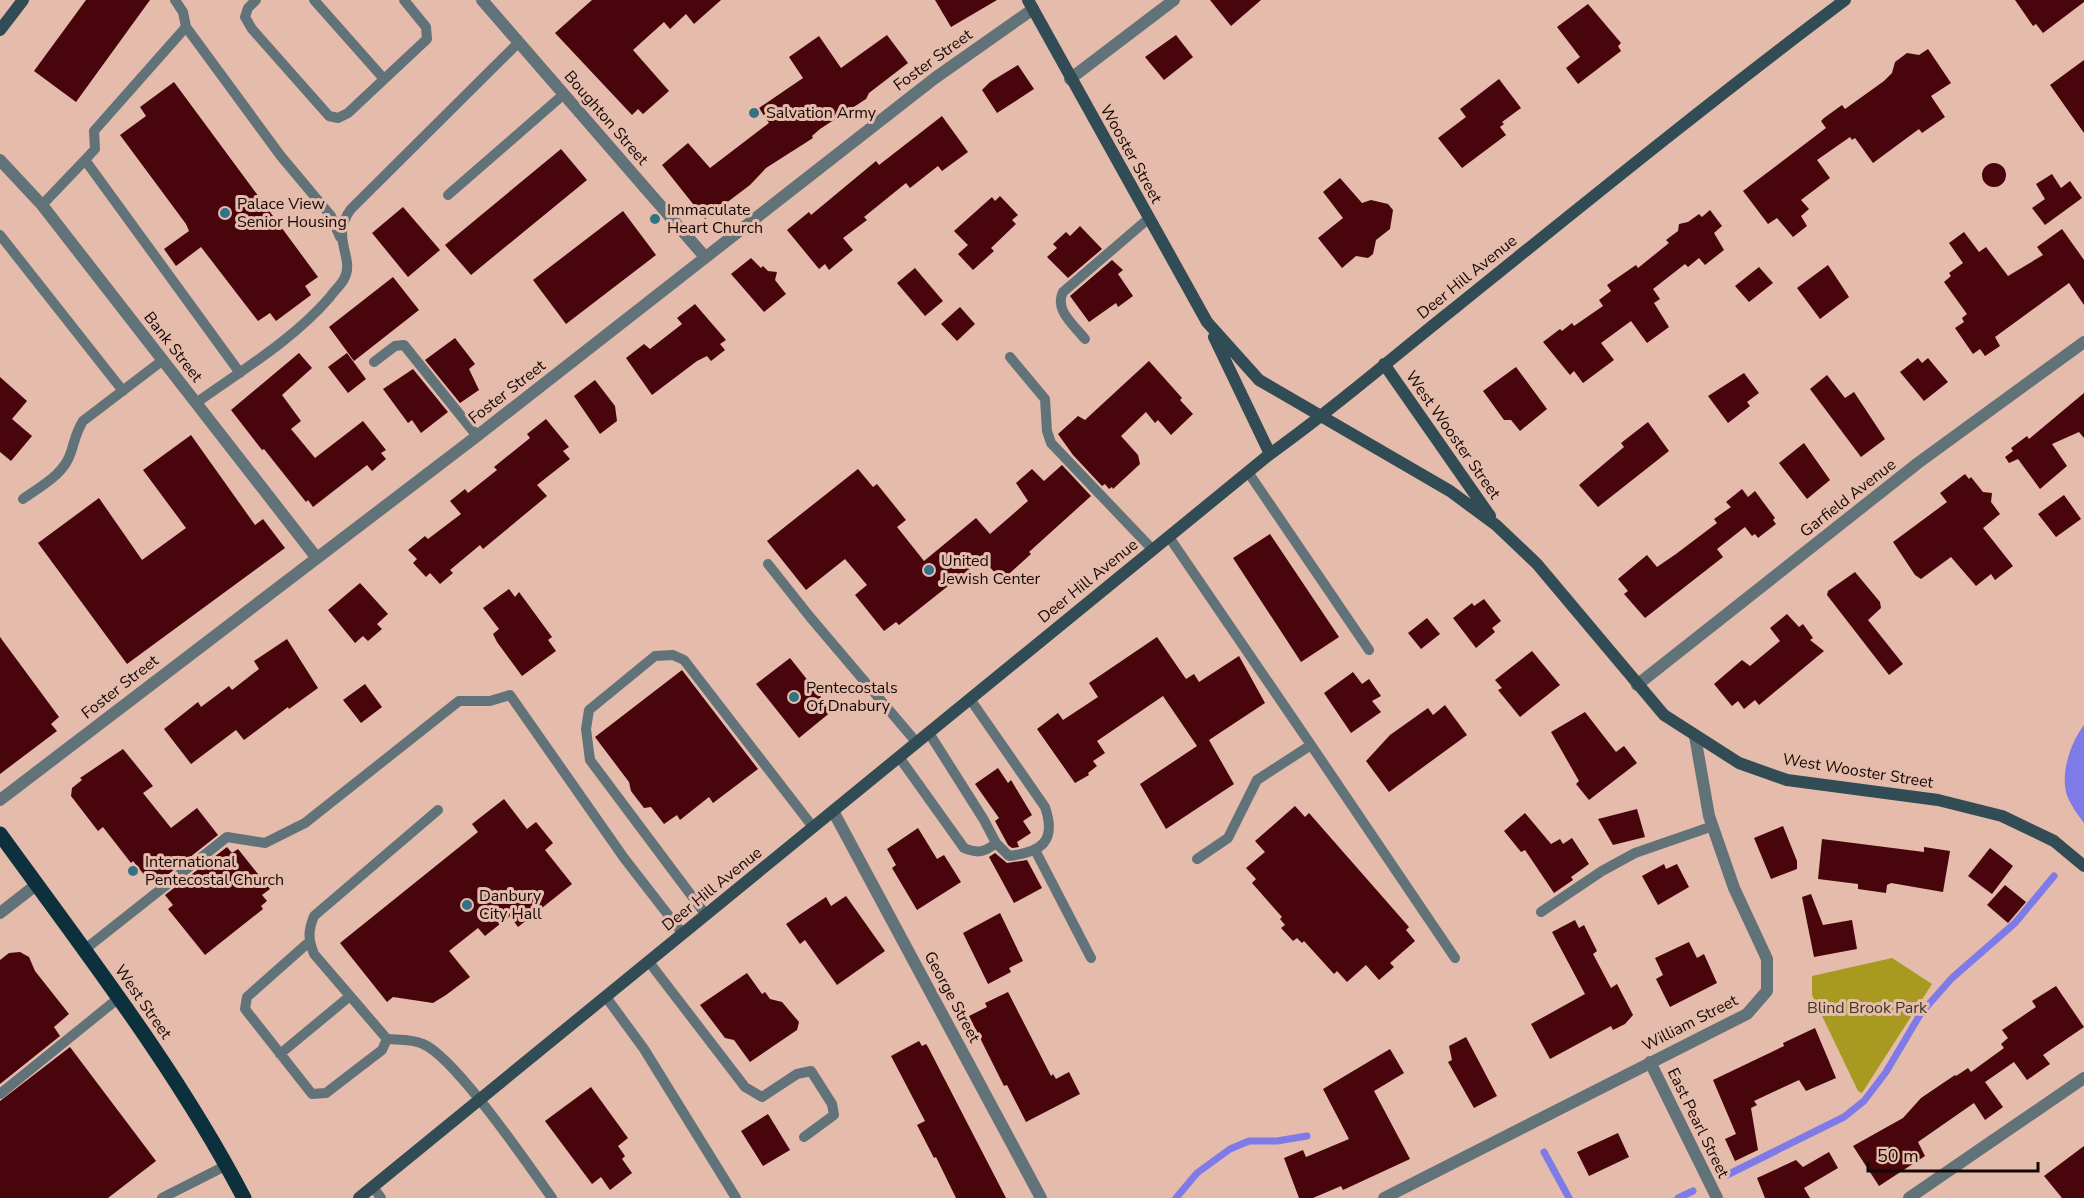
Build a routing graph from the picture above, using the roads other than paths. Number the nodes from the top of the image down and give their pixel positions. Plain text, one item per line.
1 (22, 0) edge
2 (175, 0) edge
3 (256, 0) edge
4 (314, 0) edge
5 (404, 0) edge
6 (482, 0) edge
7 (1174, 0) edge
8 (1845, 0) edge
9 (1031, 5) edge
10 (186, 27) junction
11 (0, 30) edge
12 (519, 42) junction
13 (384, 79) junction
14 (1070, 79) junction
15 (564, 94) junction
16 (0, 160) edge
17 (85, 160) junction
18 (448, 195) dead end
19 (42, 205) junction
20 (1148, 219) junction
21 (340, 237) junction
22 (3, 239) edge
23 (705, 257) junction
24 (1207, 322) junction
25 (1085, 339) dead end
26 (2084, 342) edge
27 (1010, 357) dead end
28 (163, 360) junction
29 (374, 362) dead end
30 (1384, 364) junction
31 (240, 373) junction
32 (123, 391) junction
33 (196, 403) junction
34 (1323, 417) junction
35 (477, 436) junction
36 (1270, 454) junction
37 (1248, 472) junction
38 (23, 499) dead end
39 (1496, 525) junction
40 (1168, 537) junction
41 (1153, 550) junction
42 (316, 557) junction
43 (768, 564) dead end
44 (1369, 650) dead end
45 (1637, 685) junction
46 (970, 699) junction
47 (928, 733) junction
48 (1695, 736) junction
49 (916, 743) junction
50 (1311, 745) junction
51 (899, 757) junction
52 (0, 800) edge
53 (438, 810) dead end
54 (833, 811) junction
55 (1713, 826) junction
56 (813, 827) junction
57 (0, 834) edge
58 (996, 843) junction
59 (1035, 850) junction
60 (1197, 859) dead end
61 (2084, 866) edge
62 (36, 885) junction
63 (1541, 912) dead end
64 (0, 913) edge
65 (706, 915) junction
66 (683, 934) junction
67 (309, 942) junction
68 (84, 950) junction
69 (1091, 958) dead end
70 (1455, 958) dead end
71 (649, 962) junction
72 (350, 996) junction
73 (606, 996) junction
74 (120, 997) junction
75 (387, 1039) junction
76 (280, 1054) junction
77 (1650, 1062) junction
78 (2084, 1077) edge
79 (0, 1094) edge
80 (479, 1101) junction
81 (804, 1137) dead end
82 (227, 1165) junction
83 (373, 1187) junction
84 (162, 1198) edge
85 (244, 1198) edge
86 (360, 1198) edge
87 (381, 1198) edge
88 (552, 1198) edge
89 (736, 1198) edge
90 (1041, 1198) edge
91 (1384, 1198) edge
92 (1717, 1198) edge
93 (1909, 1198) edge

1 - 11 street
2 - 10 lane
3 - 13 lane
4 - 13 lane
5 - 13 lane
6 - 12 street, Boughton Street
7 - 14 street
8 - 30 street, Deer Hill Avenue
9 - 14 street, Wooster Street
9 - 23 street, Foster Street
10 - 17 lane
10 - 21 lane
12 - 15 street, Boughton Street
12 - 21 lane
14 - 20 street, Wooster Street
15 - 18 lane
15 - 23 street, Boughton Street
16 - 19 street, Bank Street
17 - 19 lane
17 - 31 lane
19 - 28 street, Bank Street
20 - 24 street, Wooster Street
20 - 25 lane
21 - 31 lane
22 - 32 lane
23 - 35 street, Foster Street
24 - 34 street, Wooster Street
24 - 36 street, Wooster Street
26 - 45 street, Garfield Avenue
27 - 41 lane
28 - 32 lane
28 - 33 street, Bank Street
29 - 35 lane
30 - 34 street, Deer Hill Avenue
30 - 39 street, West Wooster Street
31 - 33 lane
32 - 38 lane
33 - 42 street, Bank Street
34 - 36 street, Deer Hill Avenue
34 - 39 street, West Wooster Street
35 - 42 street, Foster Street
36 - 37 street, Deer Hill Avenue
37 - 40 street, Deer Hill Avenue
37 - 44 lane
39 - 45 street, West Wooster Street
40 - 41 street, Deer Hill Avenue
40 - 50 lane
41 - 46 street, Deer Hill Avenue
42 - 52 street, Foster Street
43 - 49 lane
45 - 48 street, West Wooster Street
46 - 47 street, Deer Hill Avenue
46 - 59 lane
47 - 49 street, Deer Hill Avenue
47 - 58 lane
48 - 55 street, William Street
48 - 61 street, West Wooster Street
49 - 51 street, Deer Hill Avenue
50 - 60 lane
50 - 70 lane
51 - 54 street, Deer Hill Avenue
51 - 58 lane
53 - 67 lane
54 - 56 street, Deer Hill Avenue
54 - 90 street, George Street
55 - 63 lane
55 - 77 street, William Street
56 - 65 street, Deer Hill Avenue
56 - 65 lane
57 - 62 main road, West Street
58 - 59 lane
59 - 69 lane
62 - 64 street
62 - 68 main road, West Street
65 - 66 street, Deer Hill Avenue
66 - 68 lane
66 - 71 street, Deer Hill Avenue
67 - 72 lane
67 - 76 lane
68 - 74 main road, West Street
71 - 73 street, Deer Hill Avenue
71 - 81 lane
72 - 75 lane
72 - 76 lane
73 - 80 street, Deer Hill Avenue
73 - 89 lane
74 - 79 lane
74 - 82 main road, West Street
75 - 76 lane
75 - 80 lane
77 - 91 street, William Street
77 - 92 street, East Pearl Street
78 - 93 street
80 - 83 street, Deer Hill Avenue
80 - 88 lane
82 - 84 lane
82 - 85 main road, West Street
83 - 86 street, Deer Hill Avenue
83 - 87 lane

